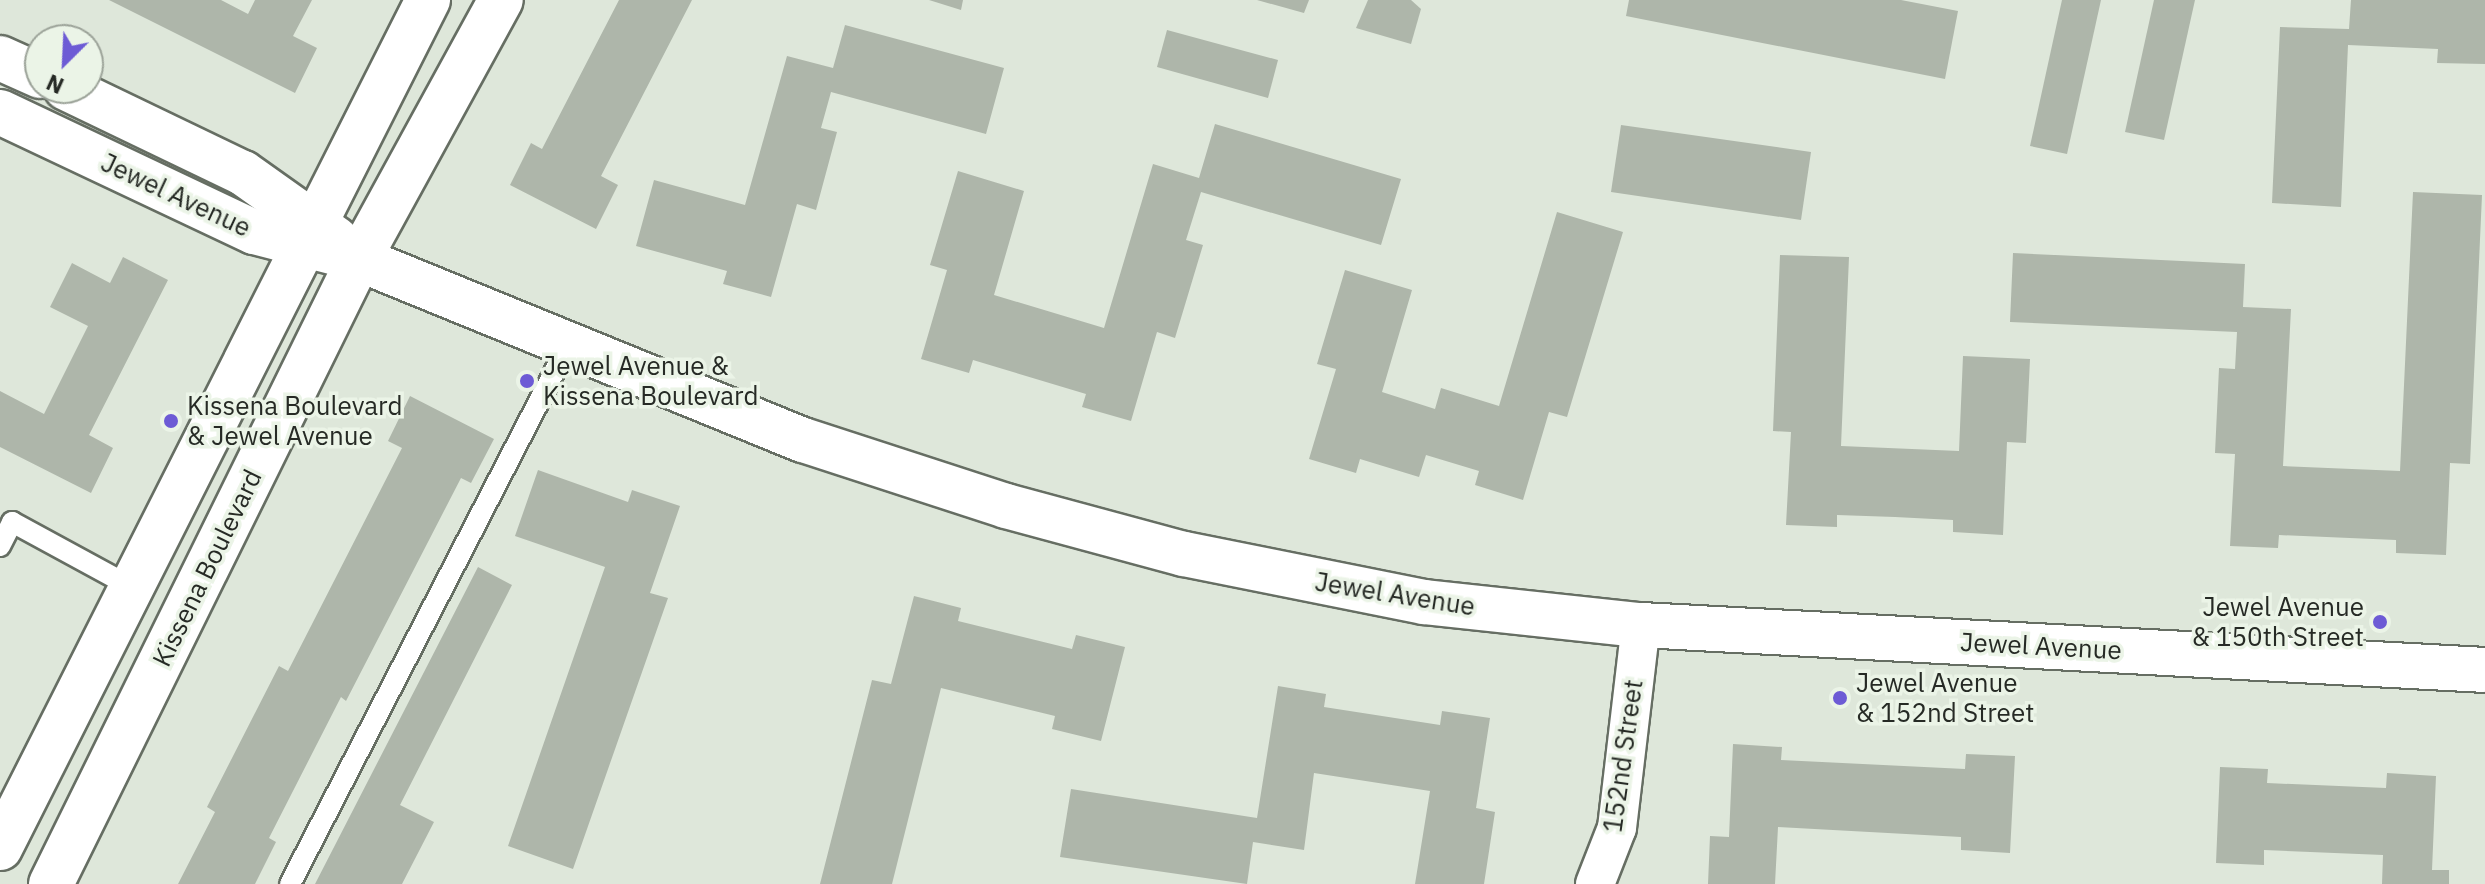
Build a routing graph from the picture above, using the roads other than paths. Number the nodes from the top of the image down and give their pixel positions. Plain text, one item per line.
1 (428, 0) edge
2 (501, 0) edge
3 (0, 58) edge
4 (24, 69) edge
5 (99, 104) edge
6 (0, 112) edge
7 (307, 232) junction
8 (359, 259) junction
9 (567, 347) junction
10 (0, 546) edge
11 (130, 586) junction
12 (1641, 625) junction
13 (2485, 670) edge
14 (0, 848) edge
15 (51, 884) edge
16 (290, 884) edge
17 (1595, 884) edge

1 - 7 street
2 - 8 street, Kissena Boulevard
3 - 4 street
5 - 7 street, Jewel Avenue
6 - 7 street, Jewel Avenue
7 - 8 street, Jewel Avenue
7 - 11 street
8 - 9 street, Jewel Avenue
8 - 15 street, Kissena Boulevard
9 - 12 street, Jewel Avenue
9 - 16 lane
10 - 11 lane
11 - 14 street
12 - 13 street, Jewel Avenue
12 - 17 street, 152nd Street

